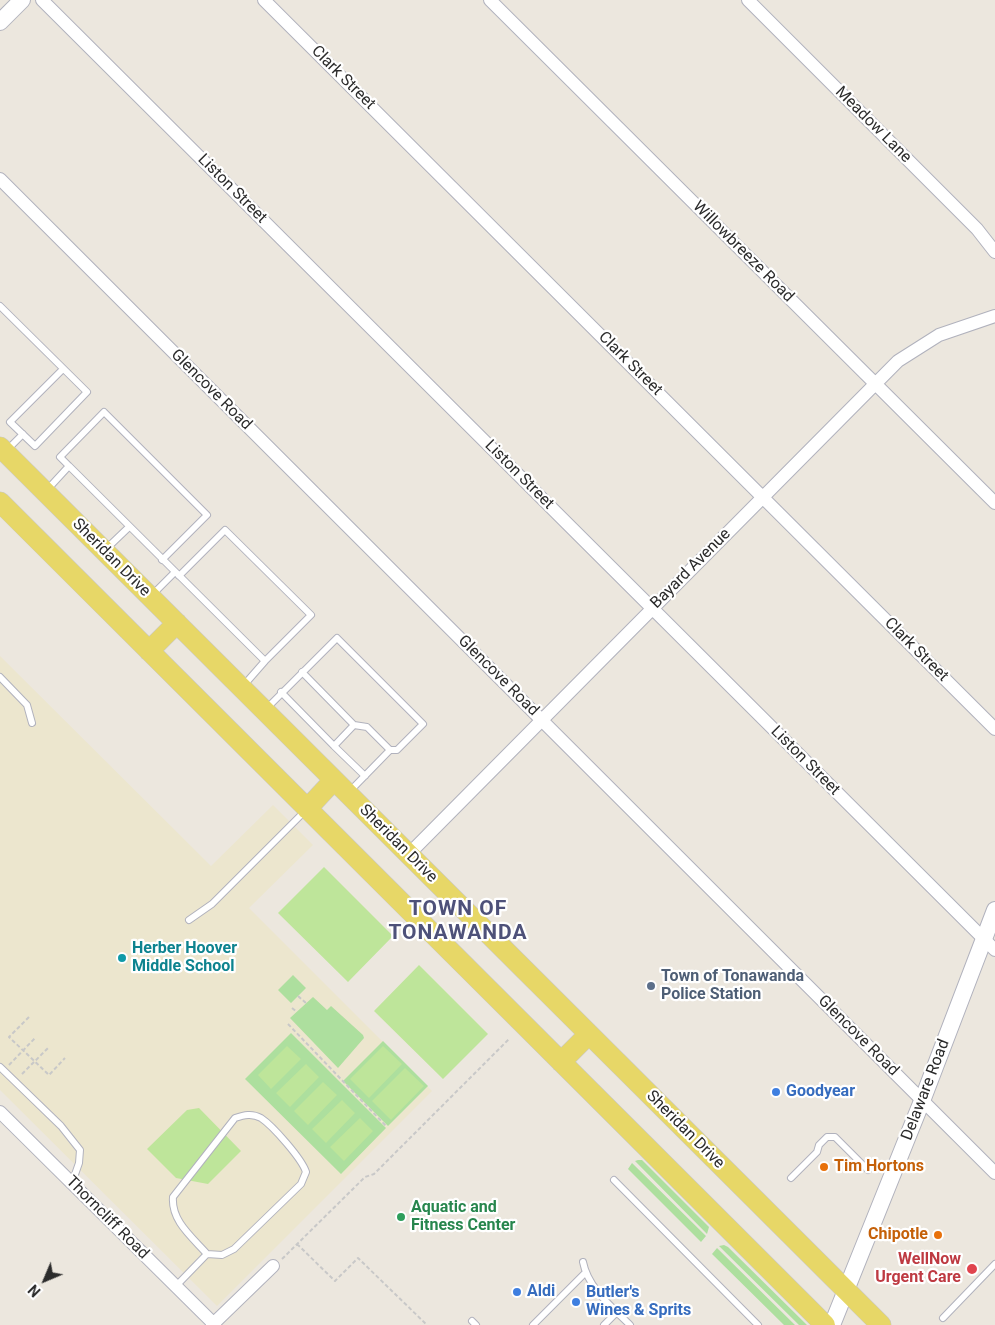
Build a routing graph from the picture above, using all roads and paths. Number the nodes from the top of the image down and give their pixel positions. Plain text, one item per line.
1 (22, 0) edge
2 (42, 0) edge
3 (264, 0) edge
4 (490, 0) edge
5 (748, 0) edge
6 (0, 22) edge
7 (0, 179) edge
8 (995, 252) edge
9 (0, 306) edge
10 (995, 316) edge
11 (63, 369) junction
12 (875, 384) junction
13 (22, 434) junction
14 (2, 450) edge
15 (69, 466) junction
16 (45, 492) junction
17 (763, 497) junction
18 (0, 502) edge
19 (995, 503) edge
20 (129, 527) junction
21 (104, 551) junction
22 (162, 560) junction
23 (177, 574) junction
24 (150, 597) junction
25 (652, 608) junction
26 (177, 623) junction
27 (149, 651) junction
28 (264, 661) junction
29 (302, 672) junction
30 (0, 677) edge
31 (241, 688) junction
32 (281, 692) junction
33 (264, 710) junction
34 (542, 720) junction
35 (32, 723) dead end
36 (354, 726) junction
37 (995, 729) edge
38 (334, 746) junction
39 (390, 750) junction
40 (365, 776) junction
41 (341, 787) junction
42 (307, 809) junction
43 (409, 854) junction
44 (995, 910) edge
45 (189, 920) dead end
46 (989, 945) edge
47 (298, 996) dead end
48 (306, 1003) dead end
49 (292, 1008) dead end
50 (297, 1012) dead end
51 (29, 1017) dead end
52 (288, 1024) dead end
53 (589, 1034) junction
54 (36, 1037) dead end
55 (509, 1038) dead end
56 (49, 1047) dead end
57 (23, 1050) junction
58 (65, 1058) dead end
59 (34, 1062) junction
60 (561, 1062) junction
61 (9, 1065) dead end
62 (0, 1066) edge
63 (20, 1076) dead end
64 (922, 1101) junction
65 (0, 1112) edge
66 (387, 1127) dead end
67 (868, 1170) dead end
68 (995, 1173) edge
69 (791, 1178) dead end
70 (614, 1180) dead end
71 (72, 1183) junction
72 (297, 1244) junction
73 (207, 1254) junction
74 (583, 1262) dead end
75 (995, 1264) edge
76 (273, 1266) joint
77 (585, 1273) junction
78 (176, 1286) junction
79 (846, 1290) junction
80 (617, 1312) junction
81 (943, 1318) dead end
82 (213, 1325) edge
83 (427, 1325) edge
84 (533, 1325) edge
85 (604, 1325) edge
86 (629, 1325) edge
87 (758, 1325) edge
88 (825, 1325) edge
89 (832, 1325) edge
90 (881, 1325) edge

1 - 6 street
2 - 25 street, Liston Street
3 - 17 street, Clark Street
4 - 12 street, Willowbreeze Road
5 - 8 street, Meadow Lane
7 - 34 street, Glencove Road
9 - 11 lane
10 - 12 street, Bayard Avenue
11 - 13 lane
11 - 13 lane
12 - 17 street, Bayard Avenue
12 - 19 street, Willowbreeze Road
13 - 14 lane
14 - 16 main road, Sheridan Drive
15 - 16 lane
15 - 20 lane
15 - 22 lane
16 - 21 main road, Sheridan Drive
17 - 25 street, Bayard Avenue
17 - 37 street, Clark Street
18 - 27 main road
20 - 21 lane
20 - 22 lane
21 - 24 main road, Sheridan Drive
22 - 23 lane
23 - 24 lane
23 - 28 lane
23 - 28 lane
24 - 26 main road, Sheridan Drive
25 - 34 street, Bayard Avenue
25 - 46 street, Liston Street
26 - 27 main road
26 - 31 main road, Sheridan Drive
27 - 42 main road
28 - 31 lane
29 - 32 lane
29 - 36 lane
29 - 39 lane
30 - 35 lane
31 - 33 main road, Sheridan Drive
32 - 33 lane
32 - 38 lane
33 - 41 main road, Sheridan Drive
34 - 43 street, Bayard Avenue
34 - 64 street, Glencove Road
36 - 38 lane
36 - 39 lane
38 - 40 lane
39 - 40 lane
40 - 41 lane
41 - 42 main road
41 - 43 main road, Sheridan Drive
42 - 45 lane
42 - 60 main road
43 - 53 main road, Sheridan Drive
44 - 46 street, Delaware Road
46 - 64 street, Delaware Road
47 - 48 path
49 - 50 path
51 - 57 path
52 - 66 path
53 - 60 main road
53 - 79 main road, Sheridan Drive
54 - 57 path
55 - 72 path
56 - 59 path
57 - 59 path
57 - 61 path
58 - 59 path
59 - 63 path
60 - 88 main road
62 - 71 lane
64 - 68 street, Glencove Road
64 - 79 street, Delaware Road
65 - 71 street, Thorncliff Road
67 - 69 lane
70 - 87 lane
71 - 78 street, Thorncliff Road
72 - 76 path
72 - 83 path
73 - 73 lane
73 - 78 lane
74 - 77 lane
75 - 81 lane
76 - 82 street
77 - 80 lane
77 - 84 lane
78 - 82 street, Thorncliff Road
79 - 89 street, Delaware Road
79 - 90 main road, Sheridan Drive
80 - 85 lane
80 - 86 lane

